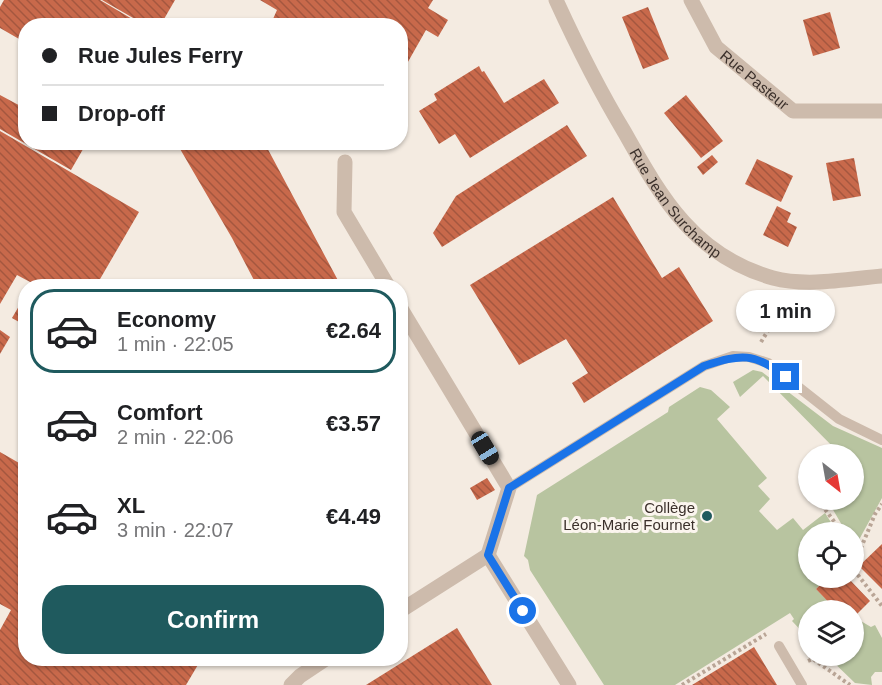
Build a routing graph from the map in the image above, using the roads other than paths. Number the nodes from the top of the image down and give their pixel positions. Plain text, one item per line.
1 (556, 0) edge
2 (692, 0) edge
3 (882, 111) edge
4 (345, 162) dead end
5 (882, 276) edge
6 (384, 279) edge
7 (408, 320) edge
8 (882, 440) edge
9 (509, 488) junction
10 (488, 555) junction
11 (408, 606) edge
12 (779, 646) road end
13 (315, 666) edge
14 (291, 685) edge
15 (569, 685) edge
16 (802, 685) edge

1 - 5 street, Rue Jean Surchamp
2 - 3 street, Rue Pasteur
4 - 6 street
7 - 9 street
8 - 9 lane
9 - 10 street
10 - 11 street
10 - 15 street
12 - 16 lane
13 - 14 street

